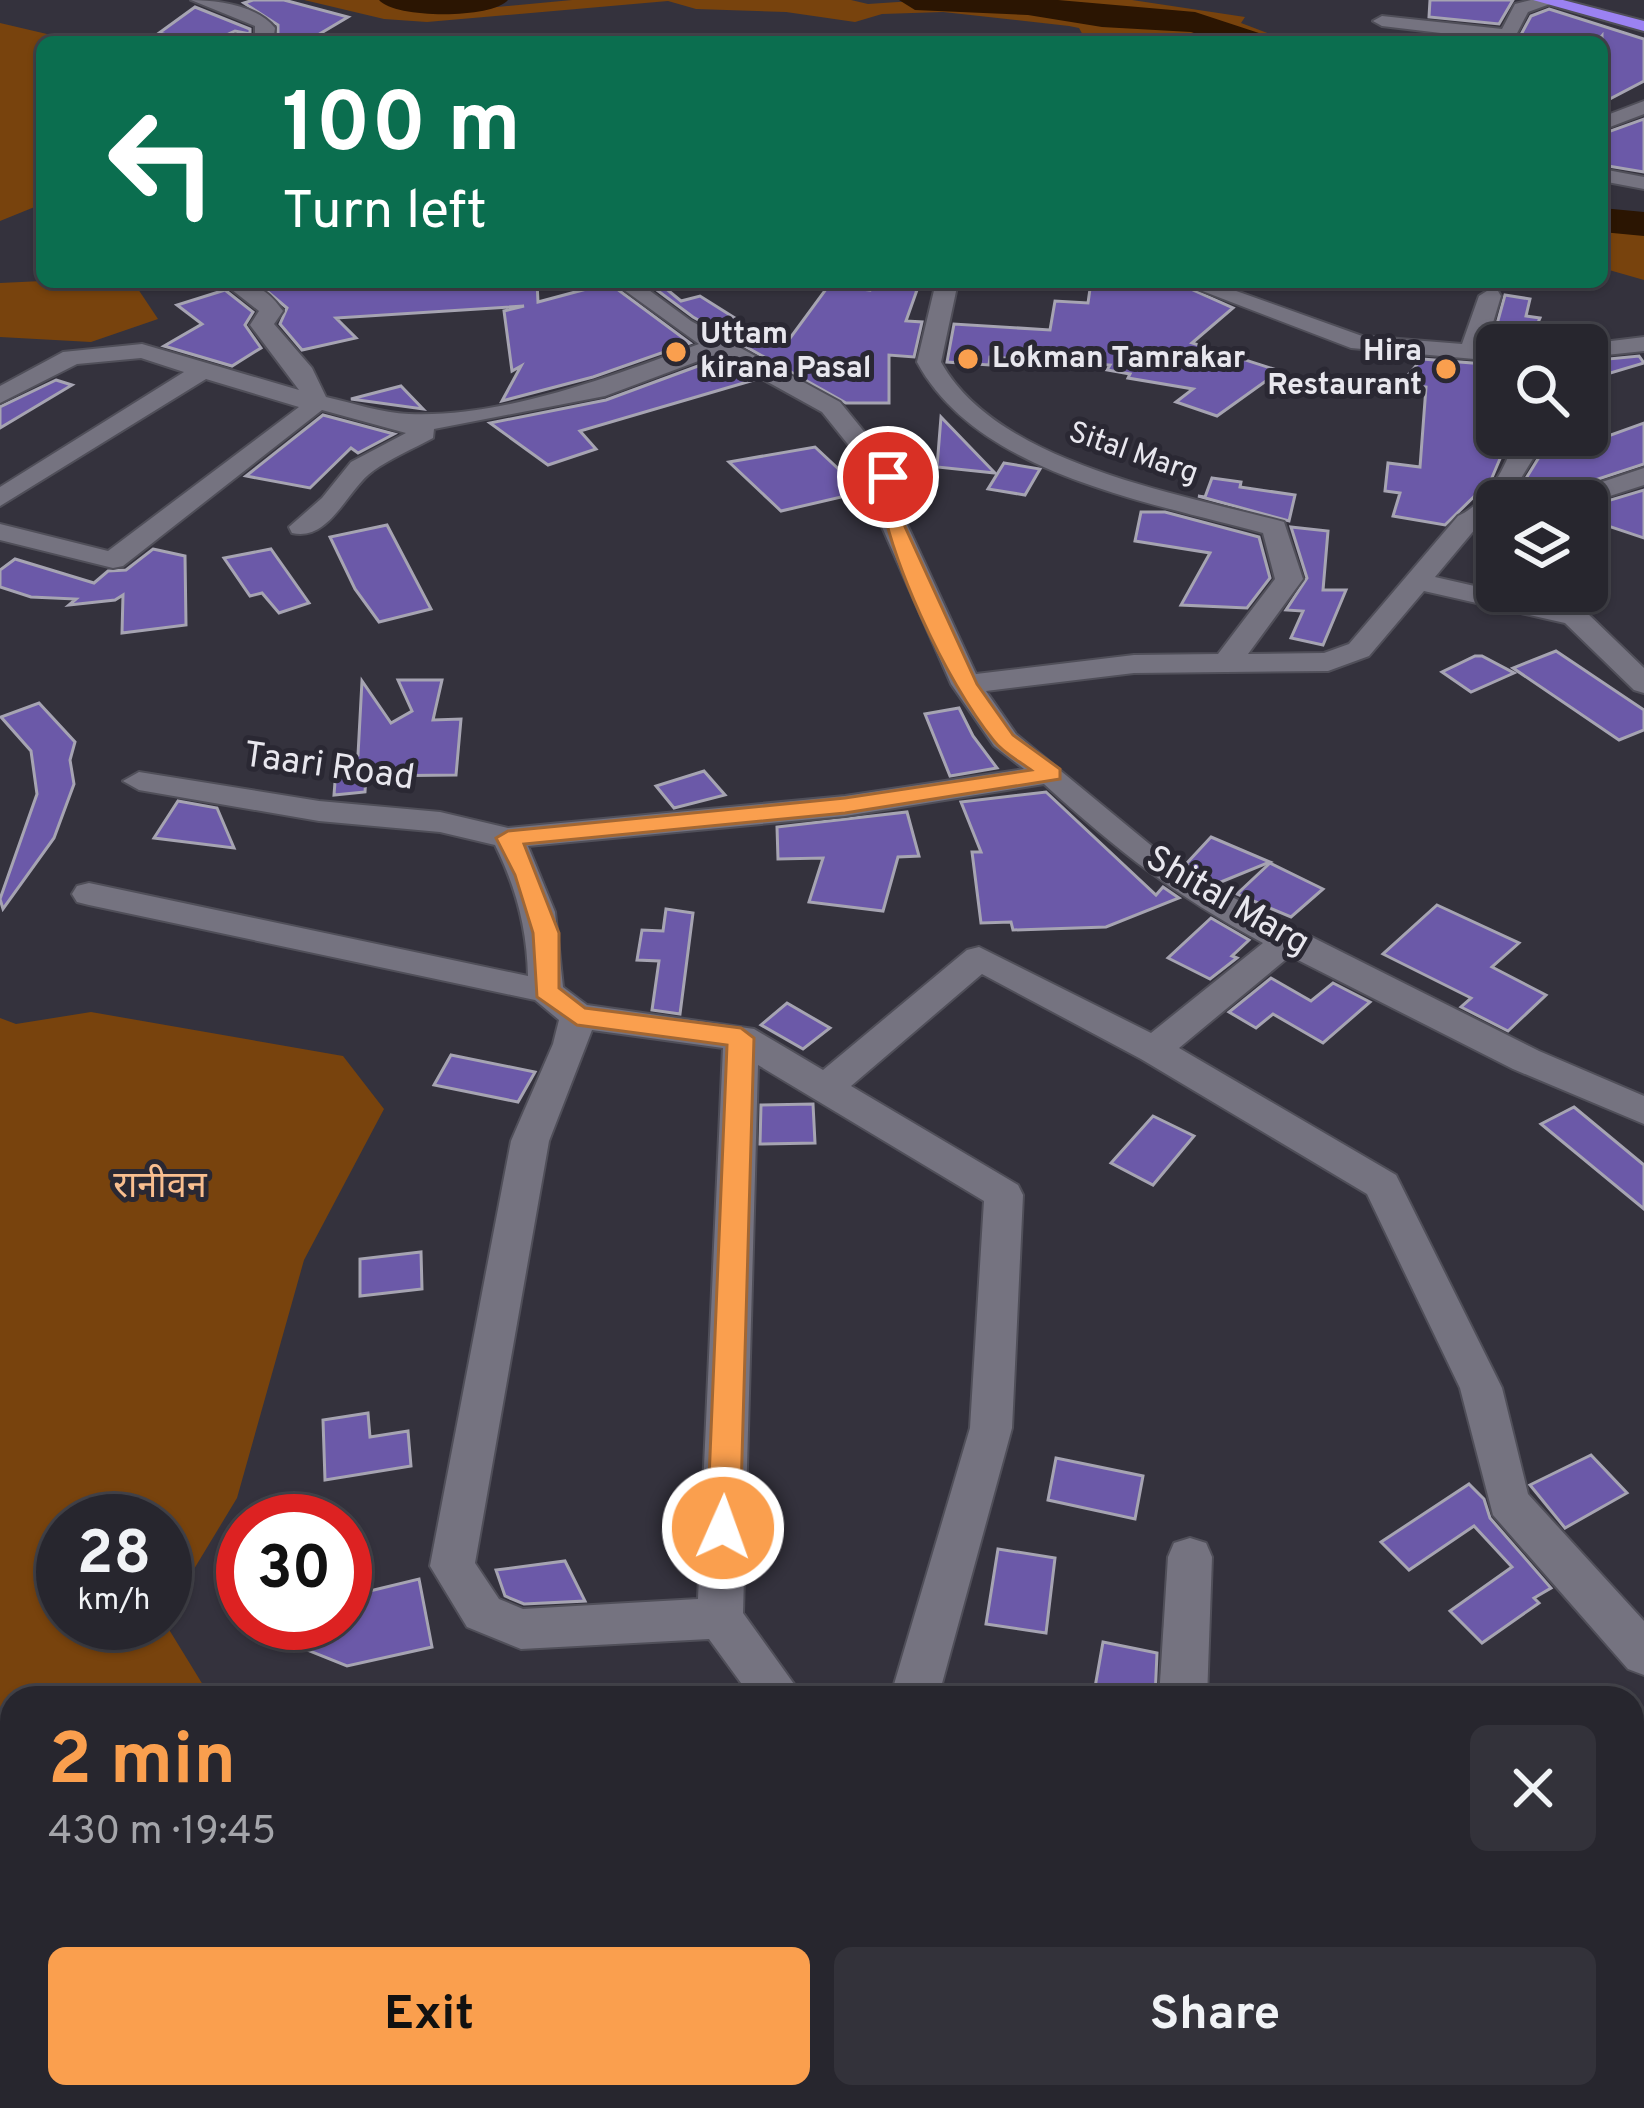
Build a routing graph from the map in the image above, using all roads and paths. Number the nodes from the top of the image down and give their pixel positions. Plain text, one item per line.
1 (200, 0) edge
2 (1548, 1) edge
3 (1382, 21) dead end
4 (1644, 26) edge
5 (265, 36) edge
6 (1644, 107) edge
7 (1608, 122) edge
8 (1608, 176) edge
9 (1644, 183) edge
10 (245, 288) edge
11 (631, 288) edge
12 (945, 288) edge
13 (1207, 288) edge
14 (1490, 296) dead end
15 (1644, 344) edge
16 (719, 345) junction
17 (1608, 348) edge
18 (1471, 354) junction
19 (1476, 354) edge
20 (205, 369) junction
21 (0, 396) edge
22 (316, 401) junction
23 (404, 422) junction
24 (1644, 476) edge
25 (1608, 488) edge
26 (0, 498) edge
27 (1476, 518) edge
28 (302, 527) dead end
29 (0, 532) edge
30 (1420, 582) junction
31 (1226, 663) junction
32 (1641, 677) edge
33 (966, 684) junction
34 (1052, 774) junction
35 (139, 781) dead end
36 (508, 838) junction
37 (89, 894) dead end
38 (1287, 940) junction
39 (546, 991) junction
40 (577, 1016) junction
41 (741, 1038) junction
42 (1154, 1050) junction
43 (825, 1088) junction
44 (1644, 1111) edge
45 (1190, 1557) dead end
46 (720, 1618) junction
47 (1644, 1654) edge
48 (771, 1686) edge
49 (917, 1686) edge
50 (1184, 1686) edge

1 - 5 street
2 - 3 street
2 - 4 highway
6 - 7 street
8 - 9 street
10 - 22 street
11 - 16 street, Shital Marg
12 - 31 street, Sital Marg
13 - 18 street
14 - 18 street
15 - 17 street
16 - 23 street
16 - 33 street, Shital Marg
18 - 19 street
20 - 21 street
20 - 22 street
20 - 26 street
22 - 23 street
22 - 29 street
23 - 28 street
24 - 25 street
27 - 30 street
30 - 31 street
30 - 32 street
31 - 33 street
33 - 34 street, Shital Marg
34 - 36 street, Taari Road
34 - 38 street, Shital Marg
35 - 36 street, Taari Road
36 - 39 street
37 - 39 street
38 - 42 street
38 - 44 street, Shital Marg
39 - 40 street
40 - 41 street
40 - 46 street
41 - 43 street
41 - 46 street
42 - 43 street
42 - 47 street
43 - 49 street
45 - 50 street
46 - 48 street

